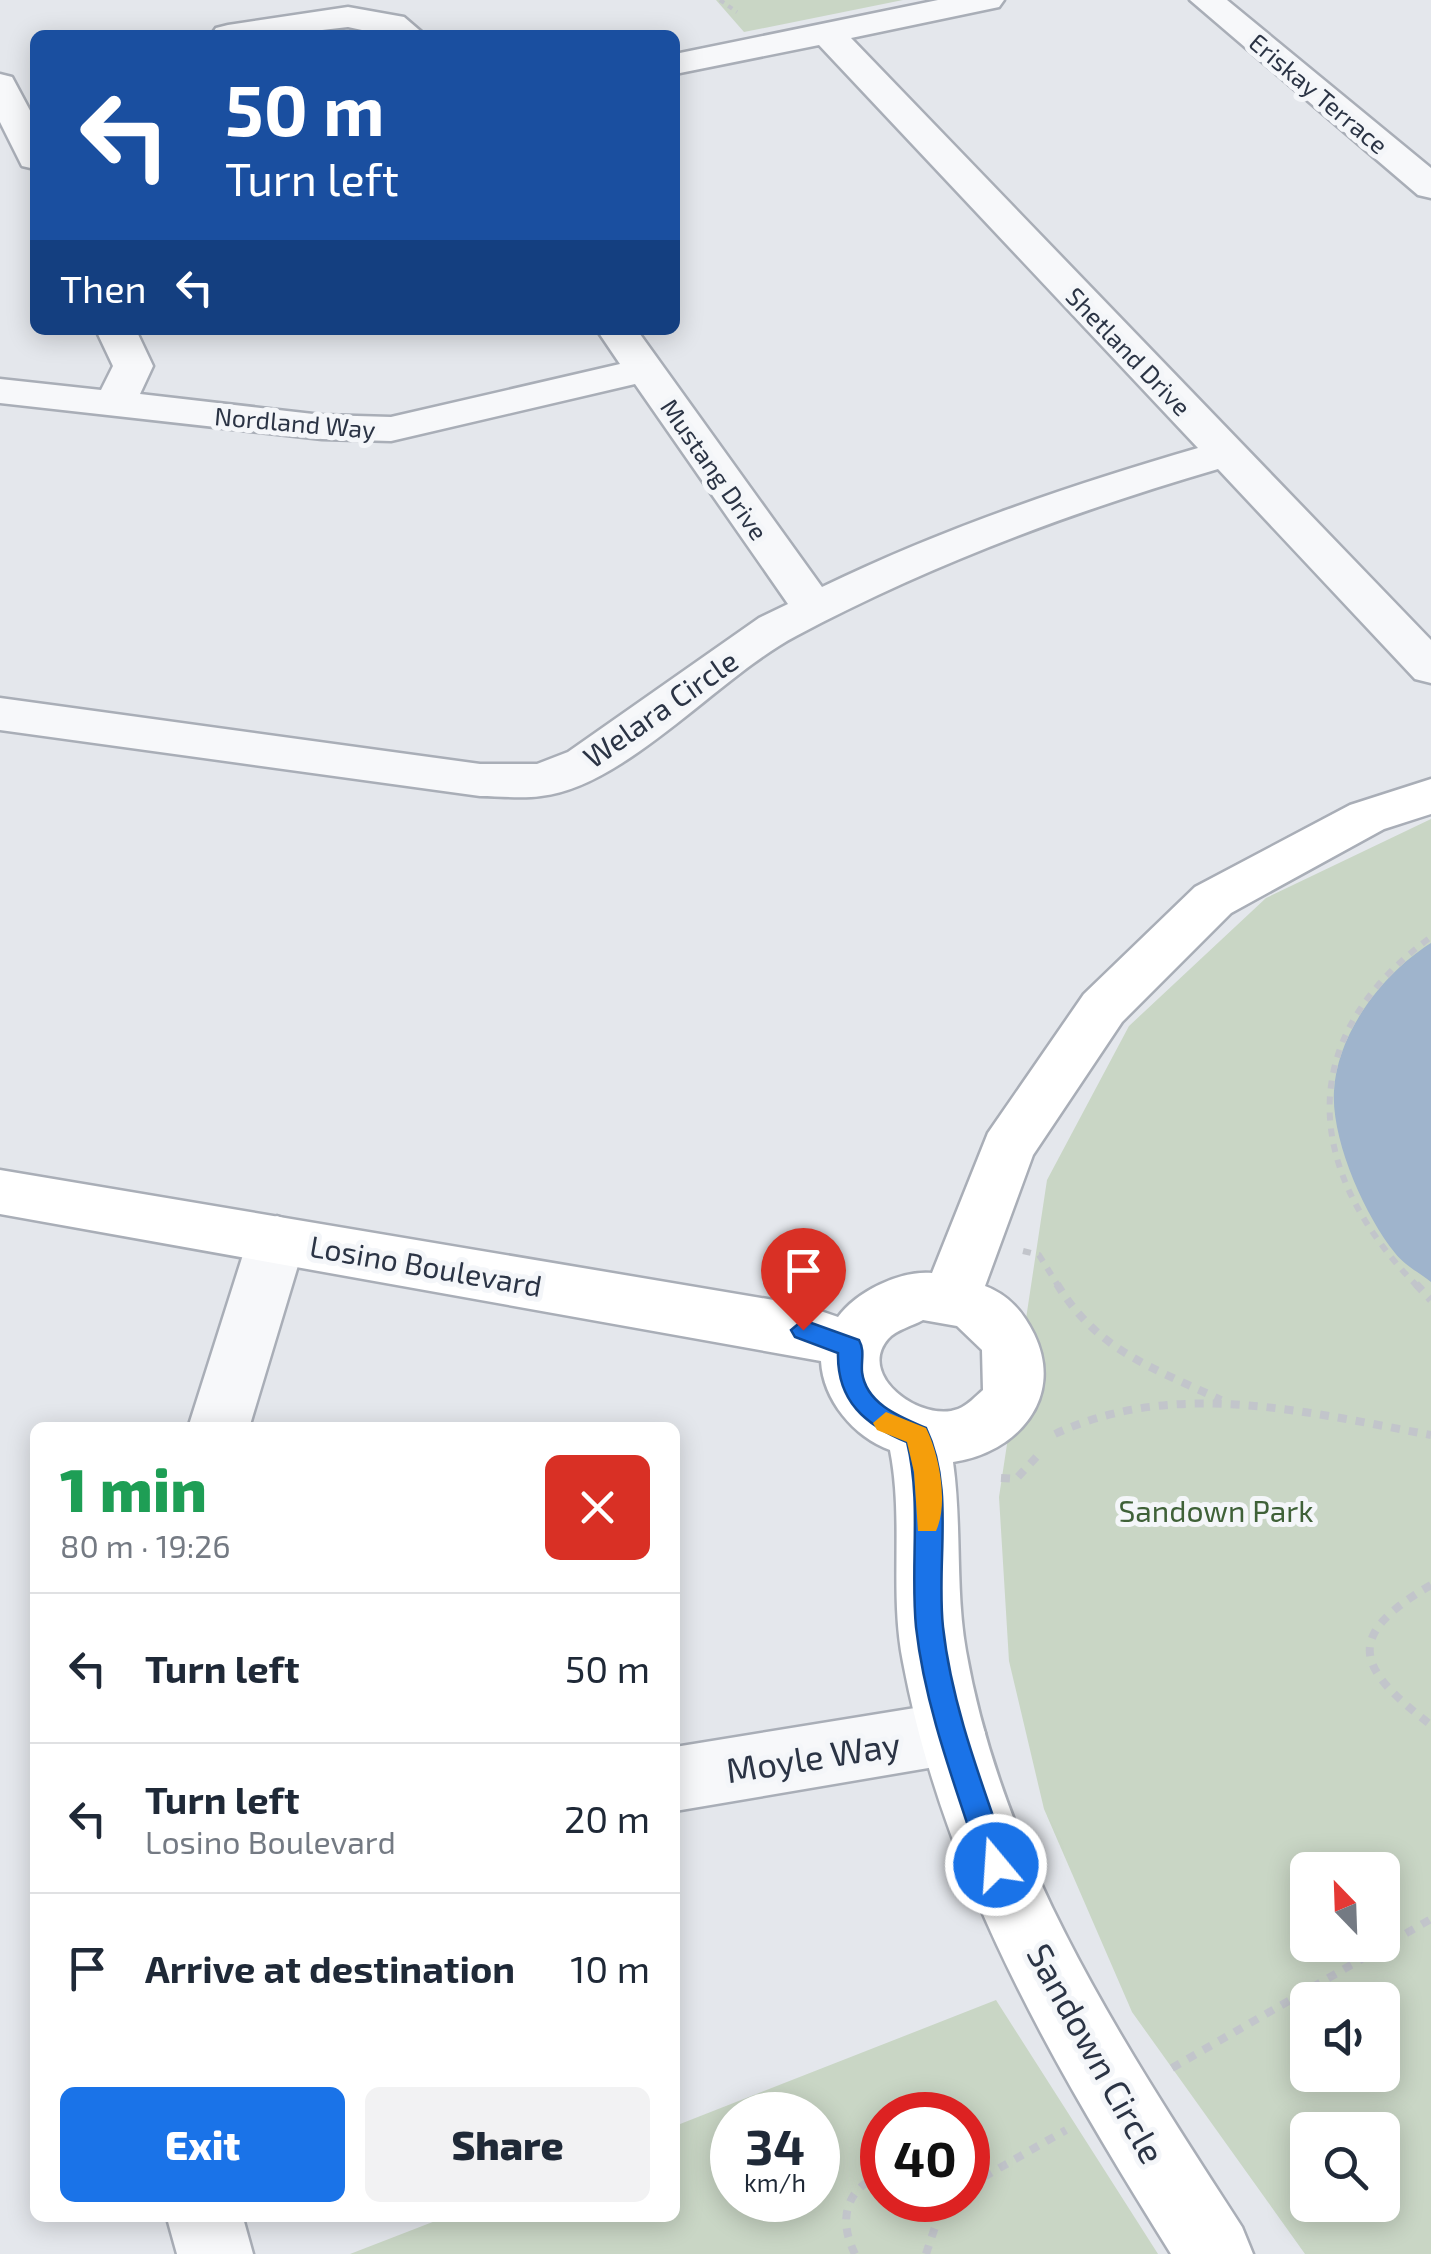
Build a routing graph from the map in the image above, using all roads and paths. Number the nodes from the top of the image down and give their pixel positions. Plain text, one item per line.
1 (987, 0) edge
2 (1208, 0) edge
3 (254, 30) edge
4 (400, 30) edge
5 (827, 34) junction
6 (680, 63) edge
7 (30, 74) edge
8 (0, 82) edge
9 (30, 147) edge
10 (1431, 187) edge
11 (118, 335) edge
12 (620, 335) edge
13 (645, 370) junction
14 (0, 391) edge
15 (116, 404) junction
16 (1226, 453) junction
17 (814, 609) junction
18 (1431, 668) edge
19 (0, 714) edge
20 (1431, 796) edge
21 (1431, 937) edge
22 (0, 1192) edge
23 (276, 1239) junction
24 (976, 1243) junction
25 (951, 1298) junction
26 (1431, 1300) edge
27 (850, 1347) junction
28 (1222, 1401) junction
29 (220, 1422) edge
30 (1431, 1435) edge
31 (922, 1454) junction
32 (1431, 1584) edge
33 (1431, 1725) edge
34 (952, 1733) junction
35 (680, 1778) edge
36 (1431, 1919) edge
37 (1118, 2100) junction
38 (990, 2173) edge
39 (860, 2186) edge
40 (206, 2222) edge
41 (933, 2222) edge
42 (853, 2253) edge
43 (214, 2254) edge
44 (926, 2254) edge
45 (1215, 2254) edge

1 - 5 street
2 - 10 street, Eriskay Terrace
3 - 4 street
5 - 6 street
5 - 16 street, Shetland Drive
7 - 8 street
8 - 9 street
11 - 15 street
12 - 13 street, Mustang Drive
13 - 15 street, Nordland Way
13 - 17 street, Mustang Drive
14 - 15 street, Nordland Way
16 - 17 street, Welara Circle
16 - 18 street, Shetland Drive
17 - 19 street, Welara Circle
20 - 24 street
21 - 26 path
22 - 23 street, Losino Boulevard
23 - 27 street, Losino Boulevard
23 - 29 street
24 - 25 street
24 - 28 path
25 - 27 street
25 - 31 street
27 - 31 street
28 - 30 path
28 - 31 path
31 - 34 street, Sandown Circle
32 - 33 path
34 - 35 street, Moyle Way
34 - 37 street, Sandown Circle
36 - 37 path
37 - 38 path
37 - 45 street, Sandown Circle
39 - 42 path
40 - 43 street
41 - 44 path

